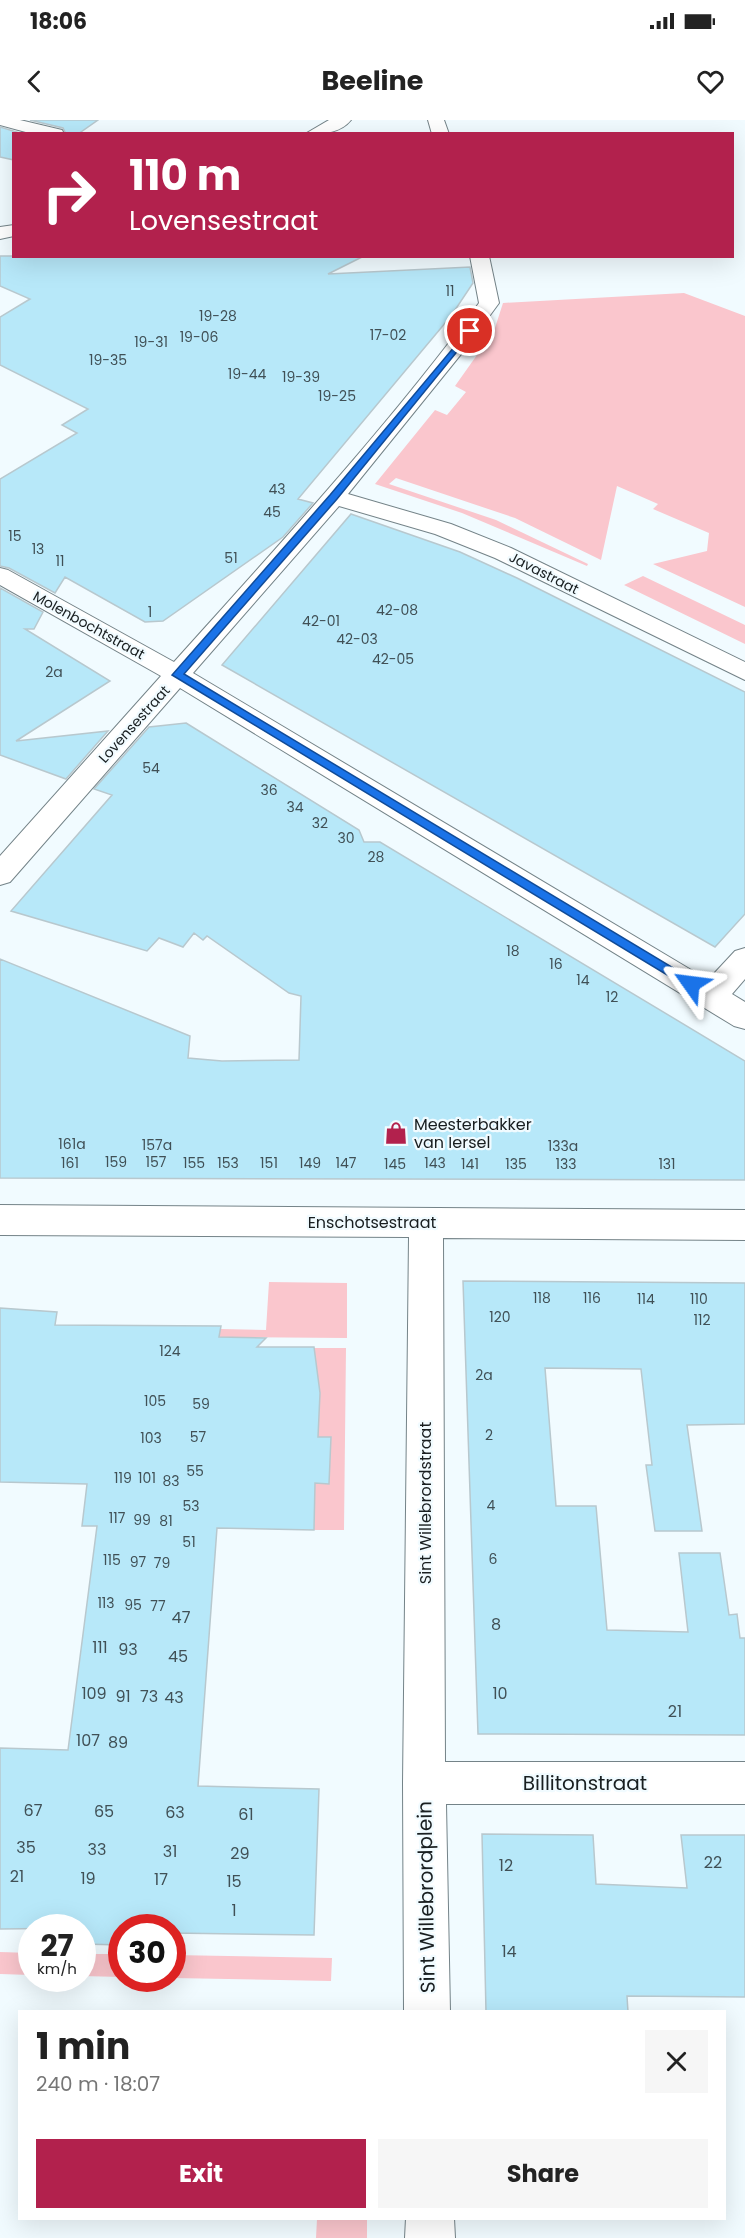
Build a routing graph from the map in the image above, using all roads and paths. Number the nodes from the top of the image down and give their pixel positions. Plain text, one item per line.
1 (0, 120) edge
2 (343, 120) edge
3 (48, 132) edge
4 (317, 132) edge
5 (479, 258) edge
6 (334, 497) junction
7 (0, 575) edge
8 (745, 672) edge
9 (178, 675) junction
10 (1, 872) edge
11 (745, 959) edge
12 (712, 996) junction
13 (745, 1017) edge
14 (0, 1220) edge
15 (426, 1222) junction
16 (745, 1225) edge
17 (424, 1783) junction
18 (745, 1783) edge
19 (427, 2010) edge
20 (430, 2220) edge
21 (430, 2238) edge

1 - 3 street
2 - 4 street
5 - 6 street, Lovensestraat
6 - 8 street, Javastraat
6 - 9 street, Lovensestraat
7 - 9 street, Molenbochtstraat
9 - 10 street, Lovensestraat
9 - 12 street, Molenbochtstraat
11 - 12 street
12 - 13 street, Molenbochtstraat
14 - 15 street, Enschotsestraat
15 - 16 street, Enschotsestraat
15 - 17 street, Sint Willebrordstraat
17 - 18 street, Billitonstraat
17 - 19 street, Sint Willebrordplein
20 - 21 street

